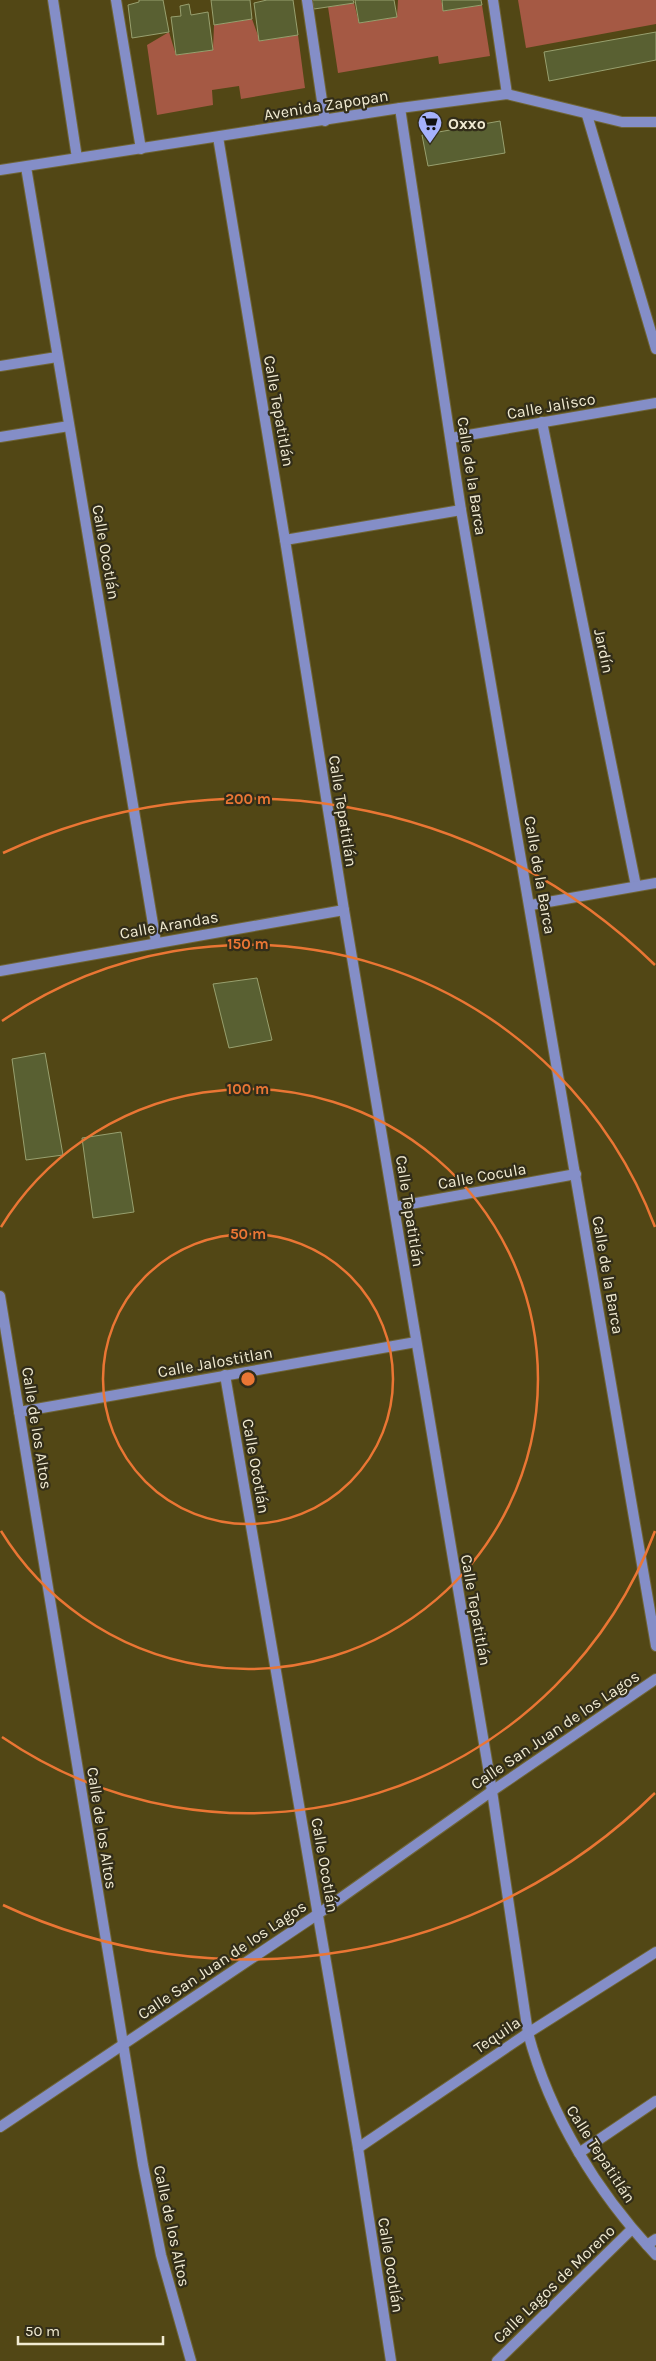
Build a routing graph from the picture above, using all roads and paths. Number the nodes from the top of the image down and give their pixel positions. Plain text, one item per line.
1 (53, 0) edge
2 (116, 0) edge
3 (307, 0) edge
4 (493, 0) edge
5 (507, 94) junction
6 (400, 108) junction
7 (588, 114) junction
8 (325, 121) junction
9 (656, 122) edge
10 (218, 137) junction
11 (141, 149) junction
12 (78, 158) junction
13 (26, 167) junction
14 (0, 170) edge
15 (656, 349) edge
16 (57, 357) junction
17 (0, 366) edge
18 (656, 403) edge
19 (542, 422) junction
20 (69, 426) junction
21 (0, 437) edge
22 (451, 438) junction
23 (461, 510) junction
24 (285, 540) junction
25 (656, 883) edge
26 (636, 886) junction
27 (530, 904) junction
28 (344, 910) junction
29 (156, 942) junction
30 (0, 971) edge
31 (576, 1174) junction
32 (394, 1207) junction
33 (0, 1296) edge
34 (416, 1342) junction
35 (225, 1375) junction
36 (19, 1412) junction
37 (656, 1646) edge
38 (656, 1679) edge
39 (492, 1791) junction
40 (318, 1914) junction
41 (656, 1952) edge
42 (528, 2033) junction
43 (122, 2045) junction
44 (656, 2101) edge
45 (0, 2127) edge
46 (358, 2148) junction
47 (579, 2153) junction
48 (632, 2229) junction
49 (656, 2239) edge
50 (647, 2245) junction
51 (656, 2255) edge
52 (192, 2361) edge
53 (391, 2361) edge
54 (497, 2361) edge

1 - 12 street
2 - 11 street
3 - 8 street
4 - 5 street
5 - 6 street, Avenida Zapopan
5 - 7 street, Avenida Zapopan
6 - 8 street, Avenida Zapopan
6 - 22 street, Calle de la Barca
7 - 9 street, Avenida Zapopan
7 - 15 street
8 - 10 street, Avenida Zapopan
10 - 11 street, Avenida Zapopan
10 - 24 street, Calle Tepatitlán
11 - 12 street, Avenida Zapopan
12 - 13 street, Avenida Zapopan
13 - 14 street, Avenida Zapopan
13 - 16 street, Calle Ocotlán
16 - 17 street
16 - 20 street, Calle Ocotlán
18 - 19 street, Calle Jalisco
19 - 22 street, Calle Jalisco
19 - 26 street, Jardín
20 - 21 street
20 - 29 street, Calle Ocotlán
22 - 23 street, Calle de la Barca
23 - 24 street
23 - 27 street, Calle de la Barca
24 - 28 street, Calle Tepatitlán
25 - 26 street
26 - 27 street
27 - 31 street, Calle de la Barca
28 - 29 street, Calle Arandas
28 - 32 street, Calle Tepatitlán
29 - 30 street, Calle Arandas
31 - 32 street, Calle Cocula
31 - 37 street, Calle de la Barca
32 - 34 street, Calle Tepatitlán
33 - 36 street, Calle de los Altos
34 - 35 street, Calle Jalostitlan
34 - 39 street, Calle Tepatitlán
35 - 36 street, Calle Jalostitlan
35 - 40 street, Calle Ocotlán
36 - 43 street, Calle de los Altos
38 - 39 street, Calle San Juan de los Lagos
39 - 40 street, Calle San Juan de los Lagos
39 - 42 street, Calle Tepatitlán
40 - 43 street, Calle San Juan de los Lagos
40 - 46 street, Calle Ocotlán
41 - 42 street, Tequila
42 - 46 street, Tequila
42 - 47 street, Calle Tepatitlán
43 - 45 street, Calle San Juan de los Lagos
43 - 52 street, Calle de los Altos
44 - 47 street
46 - 53 street, Calle Ocotlán
47 - 48 street, Calle Tepatitlán
48 - 50 street, Calle Tepatitlán
48 - 54 street, Calle Lagos de Moreno
49 - 50 street
50 - 51 street, Calle Tepatitlán

